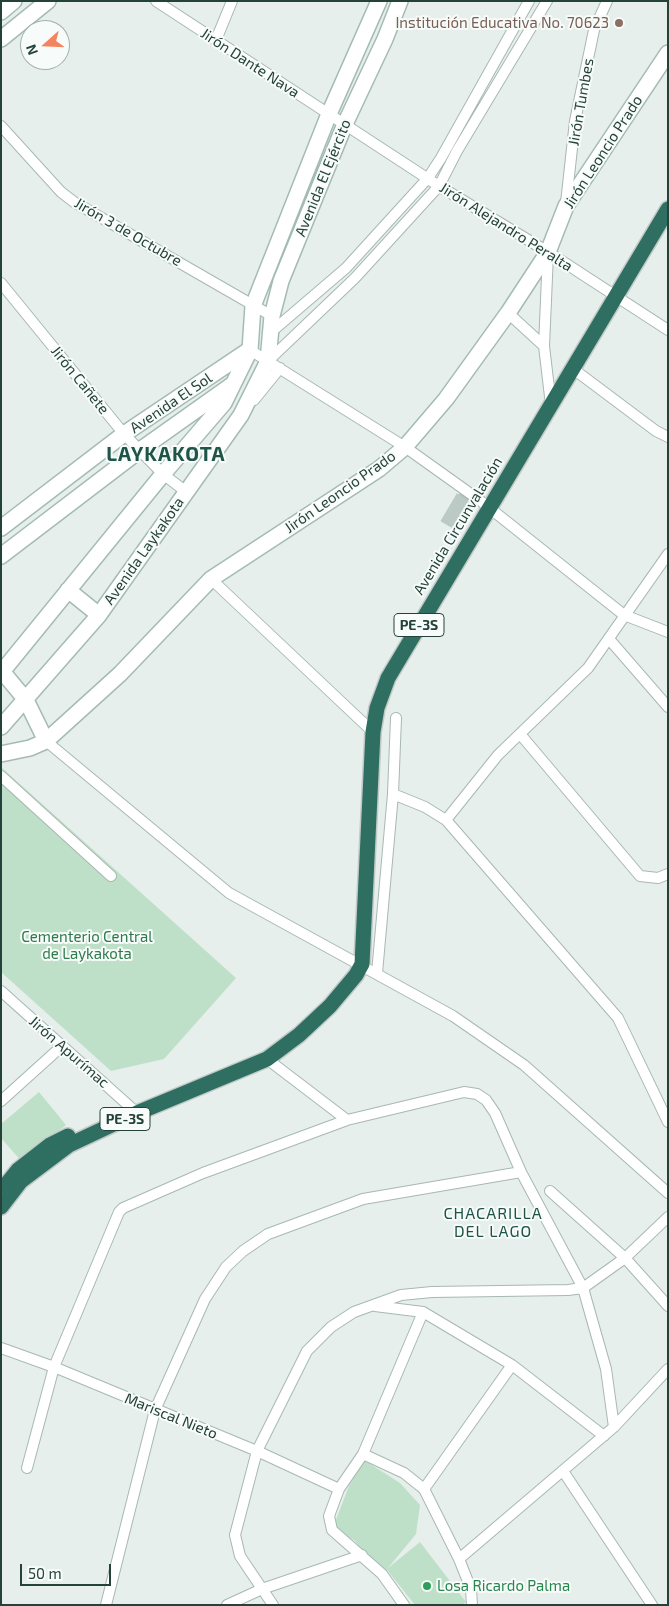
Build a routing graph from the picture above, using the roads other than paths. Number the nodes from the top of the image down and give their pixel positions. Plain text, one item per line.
1 (14, 1) edge
2 (48, 1) edge
3 (156, 1) edge
4 (232, 1) edge
5 (379, 1) edge
6 (400, 1) edge
7 (529, 1) edge
8 (546, 1) edge
9 (607, 1) edge
10 (1, 12) edge
11 (1, 38) edge
12 (216, 40) junction
13 (668, 53) edge
14 (330, 114) junction
15 (345, 124) junction
16 (1, 126) edge
17 (428, 178) junction
18 (439, 186) junction
19 (566, 206) junction
20 (668, 209) edge
21 (548, 252) junction
22 (346, 268) junction
23 (354, 278) junction
24 (1, 283) edge
25 (8, 292) junction
26 (617, 296) junction
27 (1, 302) edge
28 (253, 306) junction
29 (508, 313) junction
30 (272, 316) junction
31 (668, 330) edge
32 (270, 333) junction
33 (544, 346) junction
34 (250, 350) junction
35 (274, 365) junction
36 (572, 368) junction
37 (235, 382) junction
38 (551, 405) junction
39 (124, 434) junction
40 (668, 437) edge
41 (405, 447) junction
42 (140, 450) junction
43 (163, 474) junction
44 (186, 491) junction
45 (490, 508) junction
46 (1, 528) edge
47 (668, 554) edge
48 (1, 556) edge
49 (211, 579) junction
50 (68, 590) junction
51 (99, 614) junction
52 (624, 615) junction
53 (668, 632) edge
54 (609, 639) junction
55 (2, 672) edge
56 (26, 700) junction
57 (668, 707) edge
58 (396, 718) dead end
59 (1, 727) edge
60 (373, 732) junction
61 (520, 734) junction
62 (46, 741) junction
63 (1, 754) edge
64 (1, 776) edge
65 (393, 794) junction
66 (446, 820) junction
67 (668, 874) edge
68 (111, 876) dead end
69 (362, 964) junction
70 (377, 973) junction
71 (1, 991) edge
72 (62, 1046) junction
73 (267, 1059) junction
74 (1, 1102) edge
75 (134, 1109) junction
76 (346, 1120) junction
77 (668, 1122) edge
78 (521, 1172) junction
79 (1, 1190) edge
80 (550, 1191) dead end
81 (668, 1193) edge
82 (1, 1207) edge
83 (668, 1218) edge
84 (625, 1258) junction
85 (583, 1288) junction
86 (372, 1305) junction
87 (668, 1306) edge
88 (422, 1312) junction
89 (1, 1348) edge
90 (512, 1365) junction
91 (54, 1367) junction
92 (668, 1370) edge
93 (155, 1410) junction
94 (614, 1427) junction
95 (604, 1436) junction
96 (257, 1451) junction
97 (363, 1454) junction
98 (26, 1468) dead end
99 (563, 1471) junction
100 (340, 1489) junction
101 (424, 1489) junction
102 (362, 1555) junction
103 (459, 1559) junction
104 (262, 1589) junction
105 (106, 1605) edge
106 (227, 1605) edge
107 (273, 1605) edge
108 (404, 1605) edge
109 (472, 1605) edge
110 (652, 1605) edge

1 - 10 street
2 - 11 street
3 - 12 street, Jirón Dante Nava
4 - 12 street
5 - 14 street, Avenida El Ejército
6 - 15 street, Avenida El Ejército
7 - 17 street
8 - 18 street
9 - 19 street, Jirón Tumbes
12 - 14 street, Jirón Dante Nava
13 - 19 street, Jirón Leoncio Prado
14 - 15 street, Jirón Dante Nava
14 - 28 street, Avenida El Ejército
15 - 17 street, Jirón Alejandro Peralta
15 - 30 street, Avenida El Ejército
16 - 28 street, Jirón 3 de Octubre
17 - 18 street, Jirón Alejandro Peralta
17 - 22 street
18 - 21 street, Jirón Alejandro Peralta
18 - 23 street
19 - 21 street, Jirón Leoncio Prado
20 - 26 highway, Avenida Circunvalación / PE-3S
21 - 26 street, Jirón Alejandro Peralta
21 - 29 street, Jirón Leoncio Prado
21 - 33 street
22 - 23 street
22 - 32 street
23 - 35 street
24 - 25 street, Jirón Cañete
25 - 27 street
25 - 39 street, Jirón Cañete
26 - 31 street, Jirón Alejandro Peralta
26 - 36 highway, Avenida Circunvalación / PE-3S
28 - 30 street, Jirón 3 de Octubre
28 - 34 street, Avenida El Ejército
29 - 33 street
29 - 41 street, Jirón Leoncio Prado
30 - 32 street, Avenida El Ejército
32 - 34 street, Avenida El Sol
32 - 35 street, Avenida El Ejército
33 - 38 street
34 - 35 street
34 - 37 street, Avenida Laykakota
34 - 39 street, Avenida El Sol
35 - 37 street, Avenida El Sol
35 - 41 street
35 - 44 street, Avenida Laykakota
36 - 38 highway, Avenida Circunvalación / PE-3S
36 - 40 street
37 - 42 street, Avenida El Sol
37 - 43 street, Avenida Laykakota
38 - 45 highway, Avenida Circunvalación / PE-3S
39 - 42 street, Jirón Cañete
39 - 46 street, Avenida El Sol
41 - 45 street
41 - 49 street, Jirón Leoncio Prado
42 - 43 street, Jirón Cañete
42 - 48 street, Avenida El Sol
43 - 44 street, Jirón Cañete
43 - 50 street, Avenida Laykakota
44 - 51 street, Avenida Laykakota
45 - 52 street
45 - 60 highway, Avenida Circunvalación / PE-3S
47 - 52 street
49 - 60 street
49 - 62 street, Jirón Leoncio Prado
50 - 51 street
50 - 55 street, Avenida Laykakota
51 - 56 street, Avenida Laykakota
52 - 53 street
52 - 54 street
54 - 57 street
54 - 61 street
55 - 56 street
56 - 59 street, Avenida Laykakota
56 - 62 street
58 - 65 street
60 - 69 highway, Avenida Circunvalación / PE-3S
61 - 66 street
61 - 67 street
62 - 63 street, Jirón Leoncio Prado
62 - 69 street
64 - 68 street
65 - 66 street
65 - 70 street
66 - 77 street
69 - 70 street
69 - 73 highway, PE-3S
70 - 81 street
71 - 72 street, Jirón Apurímac
72 - 74 street
72 - 75 street, Jirón Apurímac
73 - 75 highway, PE-3S
73 - 76 street
75 - 79 highway, PE-3S
75 - 82 highway, PE-3S
76 - 78 street
76 - 91 street
78 - 85 street
78 - 93 street
80 - 84 street
83 - 84 street
84 - 85 street
84 - 87 street
85 - 86 street
85 - 94 street
86 - 88 street
86 - 96 street
88 - 90 street
88 - 97 street
89 - 91 street, Mariscal Nieto
90 - 95 street
90 - 101 street
91 - 93 street, Mariscal Nieto
91 - 98 street
92 - 94 street
93 - 96 street, Mariscal Nieto
93 - 105 street
94 - 95 street
95 - 99 street
96 - 100 street, Mariscal Nieto
96 - 104 street
97 - 100 street
97 - 101 street
99 - 103 street
99 - 110 street
100 - 102 street
101 - 103 street
102 - 104 street
102 - 108 street
103 - 109 street
104 - 106 street
104 - 107 street

